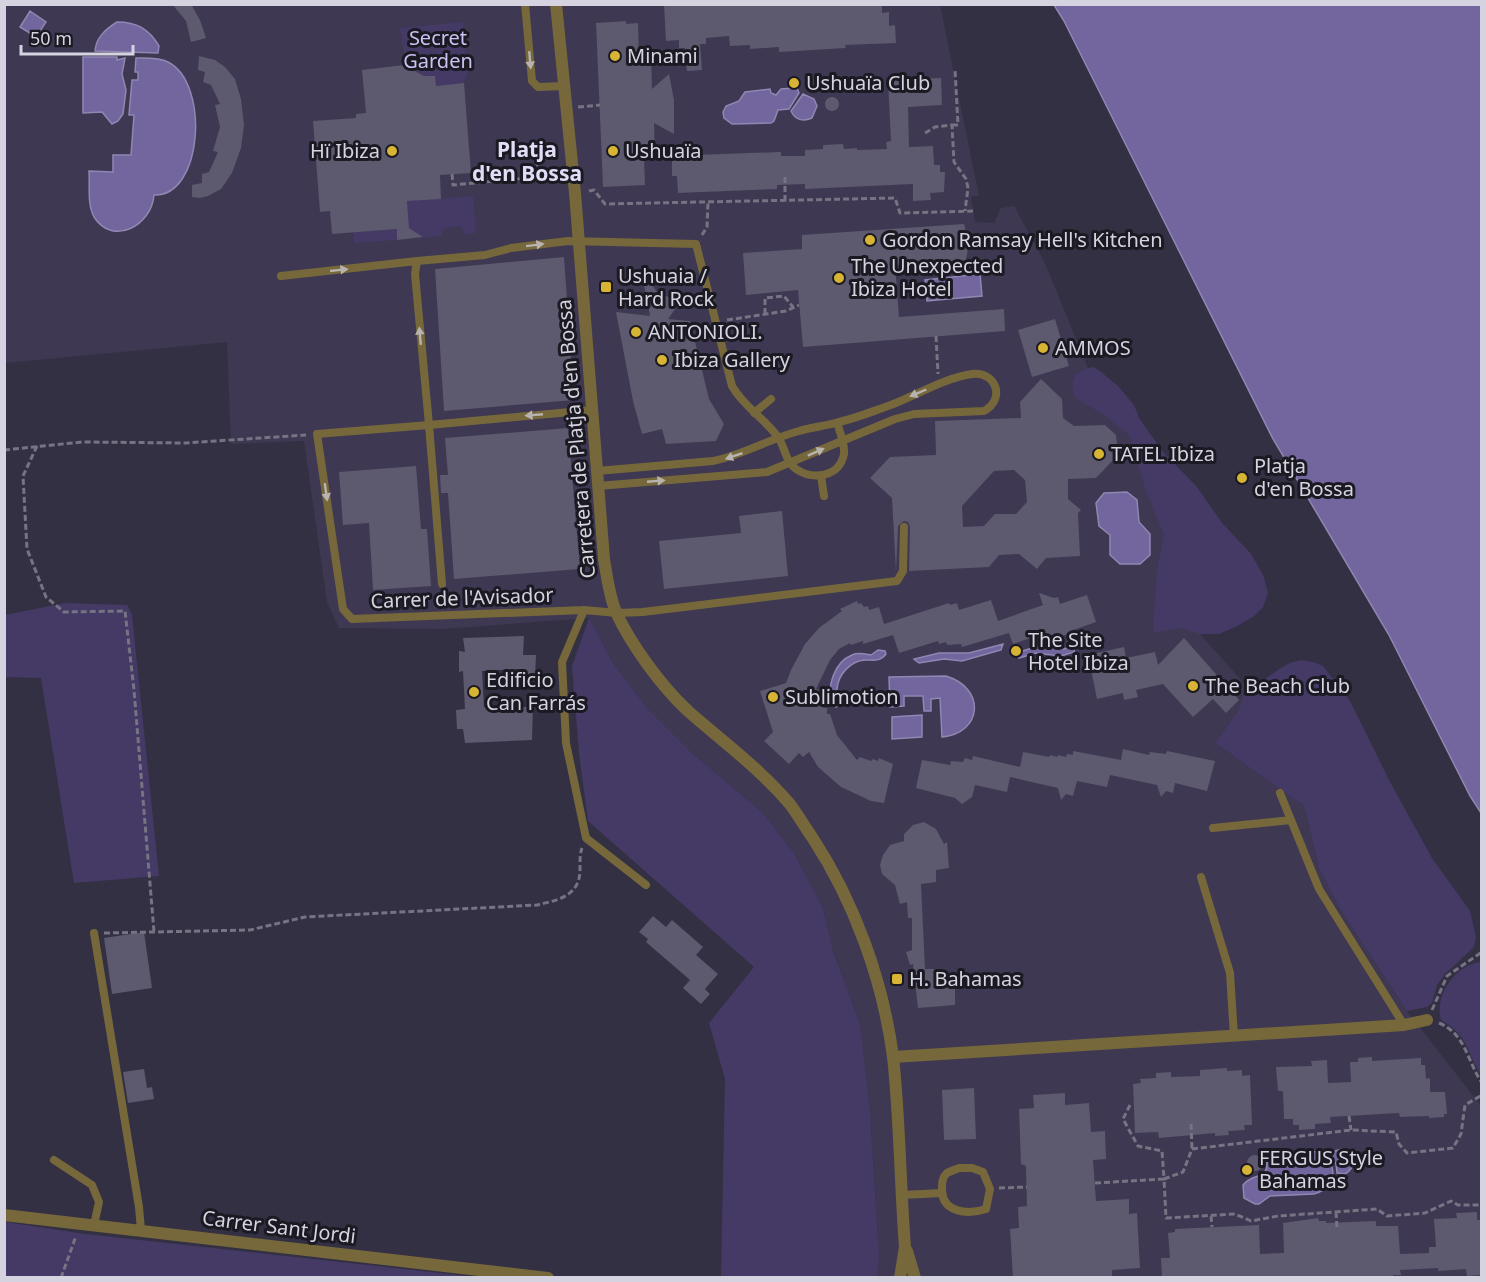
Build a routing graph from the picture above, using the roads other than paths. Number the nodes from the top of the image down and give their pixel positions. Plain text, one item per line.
1 (525, 4) edge
2 (556, 4) edge
3 (564, 86) junction
4 (579, 241) junction
5 (417, 261) junction
6 (281, 276) dead end
7 (771, 399) dead end
8 (592, 410) junction
9 (754, 413) junction
10 (837, 423) junction
11 (429, 424) junction
12 (779, 439) junction
13 (842, 440) junction
14 (790, 464) junction
15 (597, 471) junction
16 (821, 476) junction
17 (598, 486) junction
18 (824, 496) dead end
19 (904, 527) dead end
20 (442, 584) dead end
21 (584, 610) junction
22 (617, 613) junction
23 (1280, 793) dead end
24 (1292, 820) junction
25 (1213, 828) dead end
26 (1201, 877) dead end
27 (646, 885) dead end
28 (94, 933) road end
29 (1432, 1021) road end
30 (1404, 1025) junction
31 (1234, 1036) junction
32 (893, 1057) junction
33 (54, 1160) dead end
34 (942, 1193) junction
35 (902, 1195) junction
36 (4, 1215) edge
37 (94, 1225) junction
38 (141, 1230) junction
39 (906, 1247) junction
40 (549, 1278) edge
41 (900, 1278) edge
42 (915, 1278) edge

1 -> 3 lane
2 - 3 street, Carretera de Platja d'en Bossa
3 - 4 street, Carretera de Platja d'en Bossa
5 -> 4 lane
4 - 8 street, Carretera de Platja d'en Bossa
4 - 9 lane
6 -> 5 lane
11 -> 5 lane, Carrer de l'Avisador
7 - 9 lane
8 -> 11 lane
8 - 15 street, Carretera de Platja d'en Bossa
9 - 12 lane
10 - 12 lane
10 - 13 lane
13 -> 10 lane
11 - 20 lane, Carrer de l'Avisador
11 -> 21 lane, Carrer de l'Avisador
12 - 14 lane
12 -> 15 lane
14 -> 13 lane
13 - 16 lane
14 - 16 lane
17 -> 14 lane
15 - 17 street, Carretera de Platja d'en Bossa
16 - 18 lane
17 - 22 street, Carretera de Platja d'en Bossa
19 - 22 lane
21 - 22 lane
21 - 27 lane
22 - 32 street, Carretera de Platja d'en Bossa
23 - 24 lane
24 - 25 lane
24 - 30 lane
26 - 31 lane
28 - 38 lane
29 - 30 street
30 - 31 street
31 - 32 street
32 - 35 street, Carretera de Platja d'en Bossa
33 - 37 lane
34 - 34 lane
34 - 35 lane
35 - 39 street, Carretera de Platja d'en Bossa
36 - 37 street, Carrer Sant Jordi
37 - 38 street, Carrer Sant Jordi
38 - 40 street, Carrer Sant Jordi
39 - 41 street, Carretera de Platja d'en Bossa
39 - 42 street, Carretera de Platja d'en Bossa

